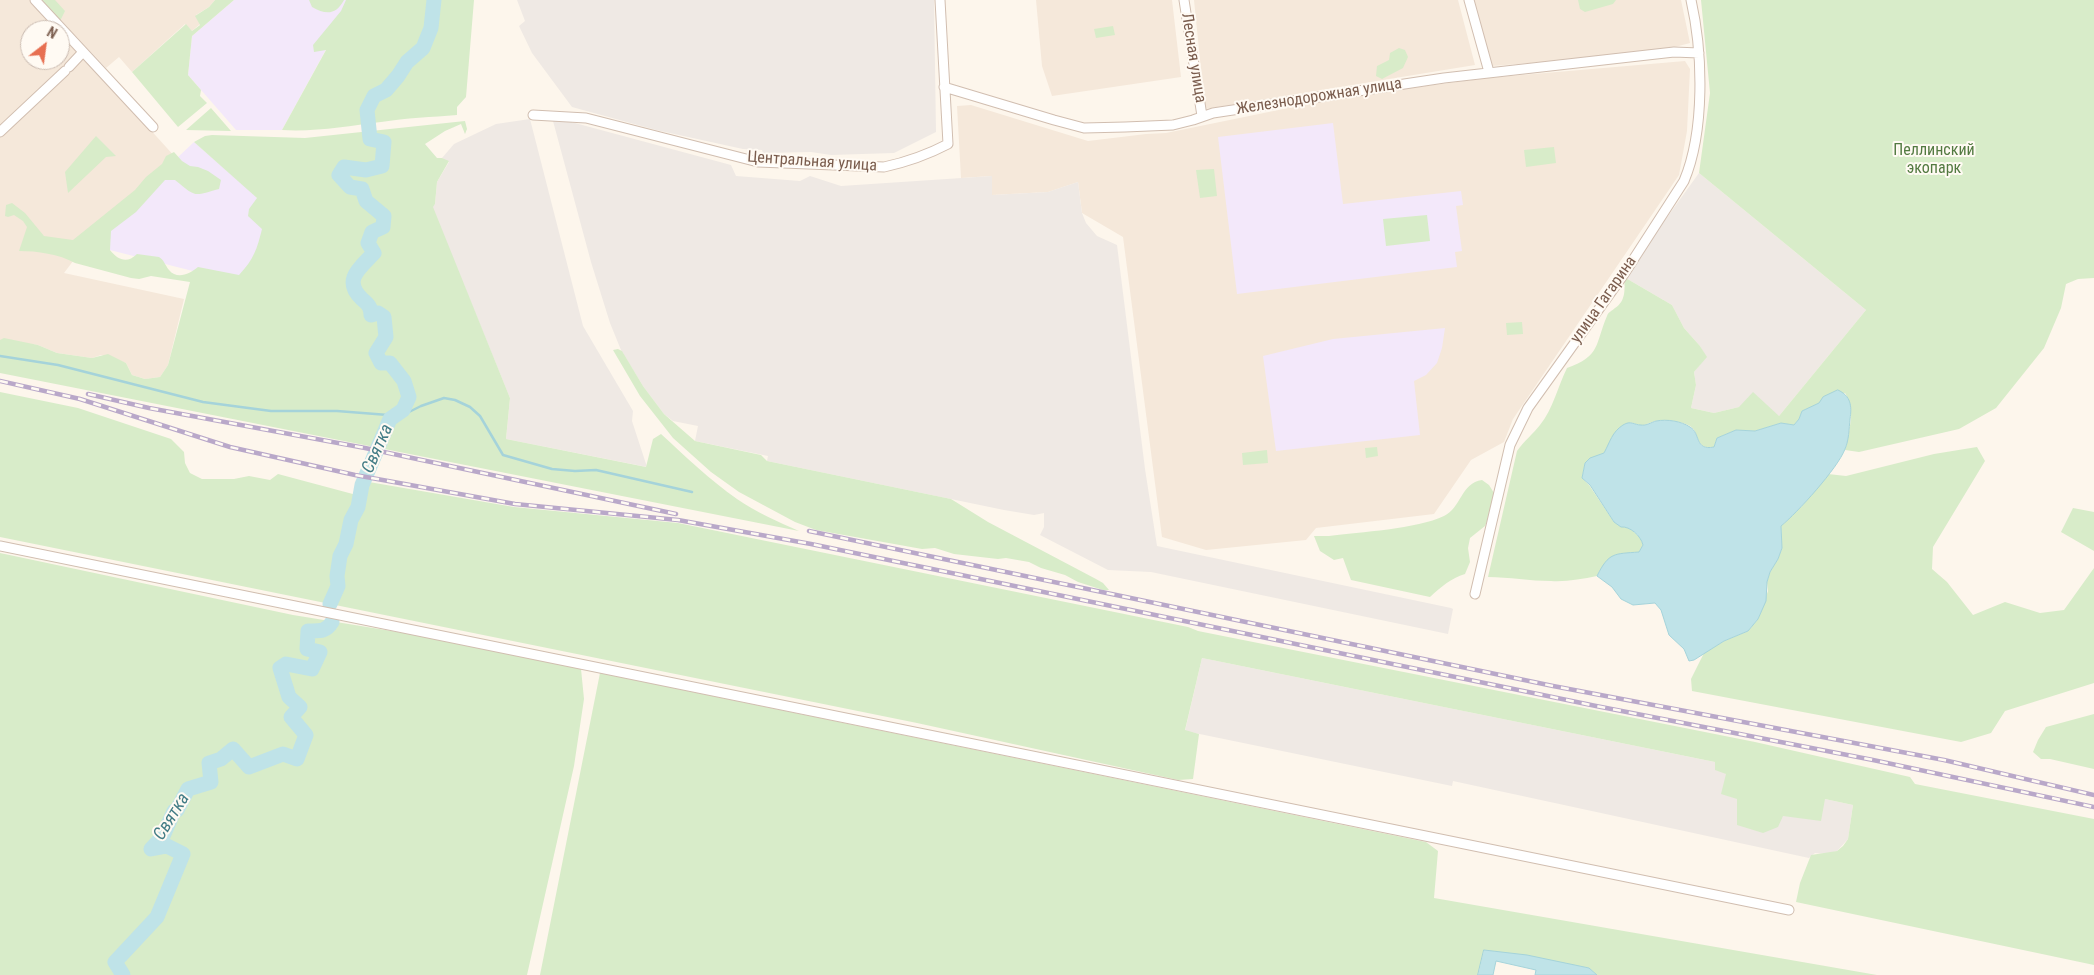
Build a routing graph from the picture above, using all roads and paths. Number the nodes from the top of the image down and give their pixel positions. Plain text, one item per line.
1 (35, 0) edge
2 (940, 0) edge
3 (1184, 0) edge
4 (1469, 0) edge
5 (1691, 0) edge
6 (83, 52) junction
7 (1699, 53) junction
8 (1489, 72) junction
9 (944, 87) junction
10 (533, 115) dead end
11 (1202, 116) junction
12 (153, 127) dead end
13 (0, 132) edge
14 (0, 546) edge
15 (1475, 594) dead end
16 (1789, 910) dead end

1 - 6 street
2 - 9 street, Центральная улица
3 - 11 street, Лесная улица
4 - 8 street
5 - 7 street, улица Гагарина
6 - 12 street
6 - 13 street
7 - 8 street, Железнодорожная улица
7 - 15 street, улица Гагарина
8 - 11 street, Железнодорожная улица
9 - 10 street, Центральная улица
9 - 11 street, Железнодорожная улица
14 - 16 street

